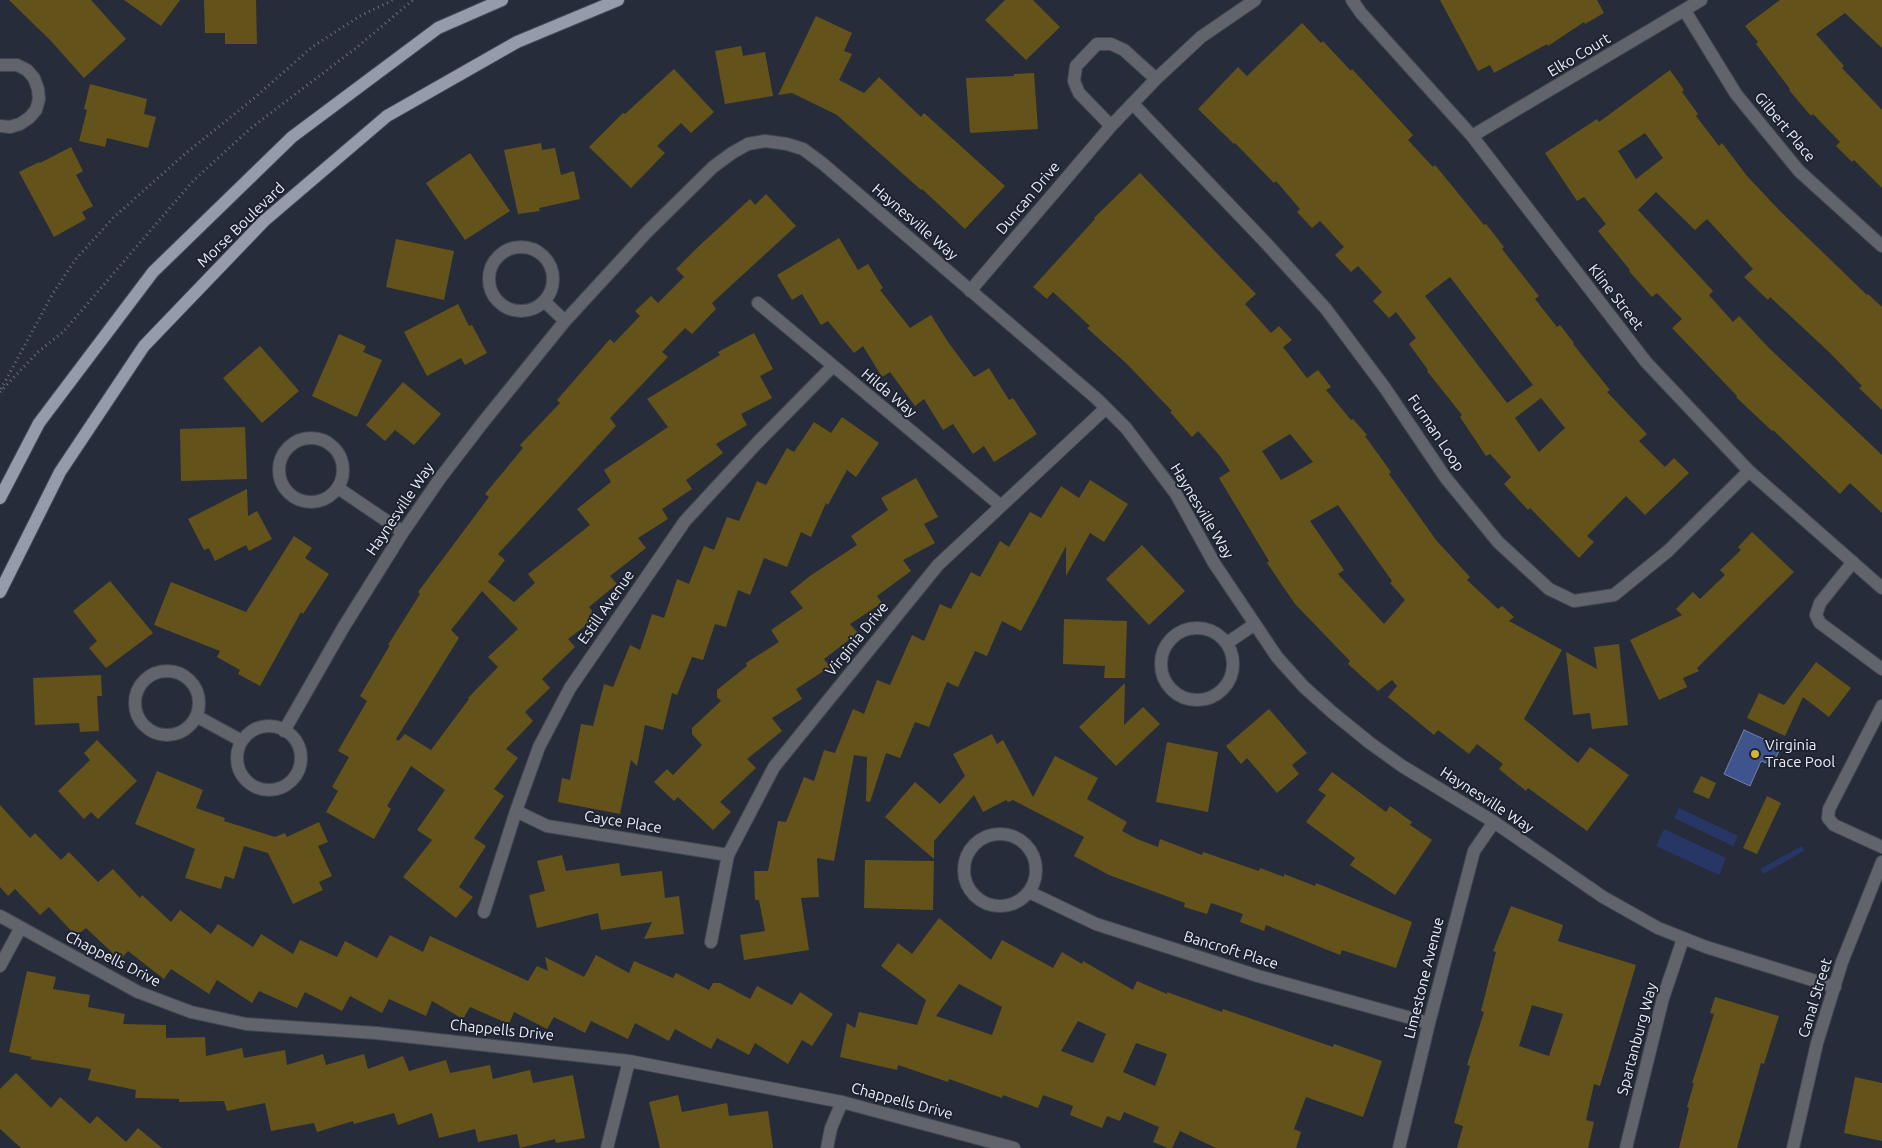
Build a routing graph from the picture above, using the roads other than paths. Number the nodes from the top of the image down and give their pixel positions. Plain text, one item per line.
1 (502, 0) edge
2 (618, 0) edge
3 (1255, 0) edge
4 (1352, 0) edge
5 (1701, 0) edge
6 (1685, 11) junction
7 (0, 65) edge
8 (1156, 79) junction
9 (1133, 104) junction
10 (0, 126) edge
11 (1111, 126) junction
12 (1472, 136) junction
13 (1882, 246) edge
14 (970, 291) junction
15 (544, 300) junction
16 (758, 303) dead end
17 (565, 321) junction
18 (832, 367) junction
19 (1106, 408) junction
20 (1749, 471) junction
21 (338, 488) junction
22 (0, 498) edge
23 (1001, 506) junction
24 (403, 532) junction
25 (1853, 562) junction
26 (1882, 588) edge
27 (0, 592) edge
28 (1255, 624) junction
29 (1227, 643) junction
30 (1882, 669) edge
31 (1882, 706) edge
32 (196, 716) junction
33 (284, 731) junction
34 (242, 741) junction
35 (516, 811) junction
36 (1494, 822) junction
37 (1882, 848) edge
38 (728, 855) junction
39 (1882, 862) edge
40 (1029, 892) junction
41 (484, 912) dead end
42 (0, 916) edge
43 (20, 929) junction
44 (1683, 938) junction
45 (711, 942) dead end
46 (0, 966) edge
47 (1835, 987) junction
48 (1429, 1023) junction
49 (629, 1061) junction
50 (842, 1102) junction
51 (607, 1148) edge
52 (827, 1148) edge
53 (1014, 1148) edge
54 (1399, 1148) edge
55 (1626, 1148) edge
56 (1793, 1148) edge

1 - 22 main road, Morse Boulevard
2 - 27 main road, Morse Boulevard
3 - 8 street, Duncan Drive
4 - 12 street, Kline Street
5 - 6 street, Elko Court
6 - 12 street, Elko Court
6 - 13 street, Gilbert Place
7 - 10 street
8 - 9 street, Duncan Drive
8 - 11 street
9 - 11 street, Duncan Drive
9 - 20 street, Furman Loop
11 - 14 street, Duncan Drive
12 - 20 street, Kline Street
14 - 17 street, Haynesville Way
14 - 19 street, Haynesville Way
15 - 15 street
15 - 17 street
16 - 18 street, Hilda Way
17 - 24 street, Haynesville Way
18 - 23 street, Hilda Way
18 - 35 street, Estill Avenue
19 - 23 street, Virginia Drive
19 - 28 street, Haynesville Way
20 - 25 street, Kline Street
21 - 21 street
21 - 24 street
23 - 38 street, Virginia Drive
24 - 33 street, Haynesville Way
25 - 26 street, Kline Street
25 - 30 street
28 - 29 street
28 - 36 street, Haynesville Way
29 - 29 street
31 - 37 street
32 - 32 street
32 - 34 street
33 - 34 street
33 - 34 street
35 - 38 street, Cayce Place
35 - 41 street, Estill Avenue
36 - 44 street, Haynesville Way
36 - 48 street, Limestone Avenue
38 - 45 street, Virginia Drive
39 - 47 street, Canal Street
40 - 40 street
40 - 48 street, Bancroft Place
42 - 43 street, Chappells Drive
43 - 46 street
43 - 49 street, Chappells Drive
44 - 47 street, Haynesville Way
44 - 55 street, Spartanburg Way
47 - 56 street, Canal Street
48 - 54 street, Limestone Avenue
49 - 50 street, Chappells Drive
49 - 51 street
50 - 52 street
50 - 53 street, Chappells Drive

